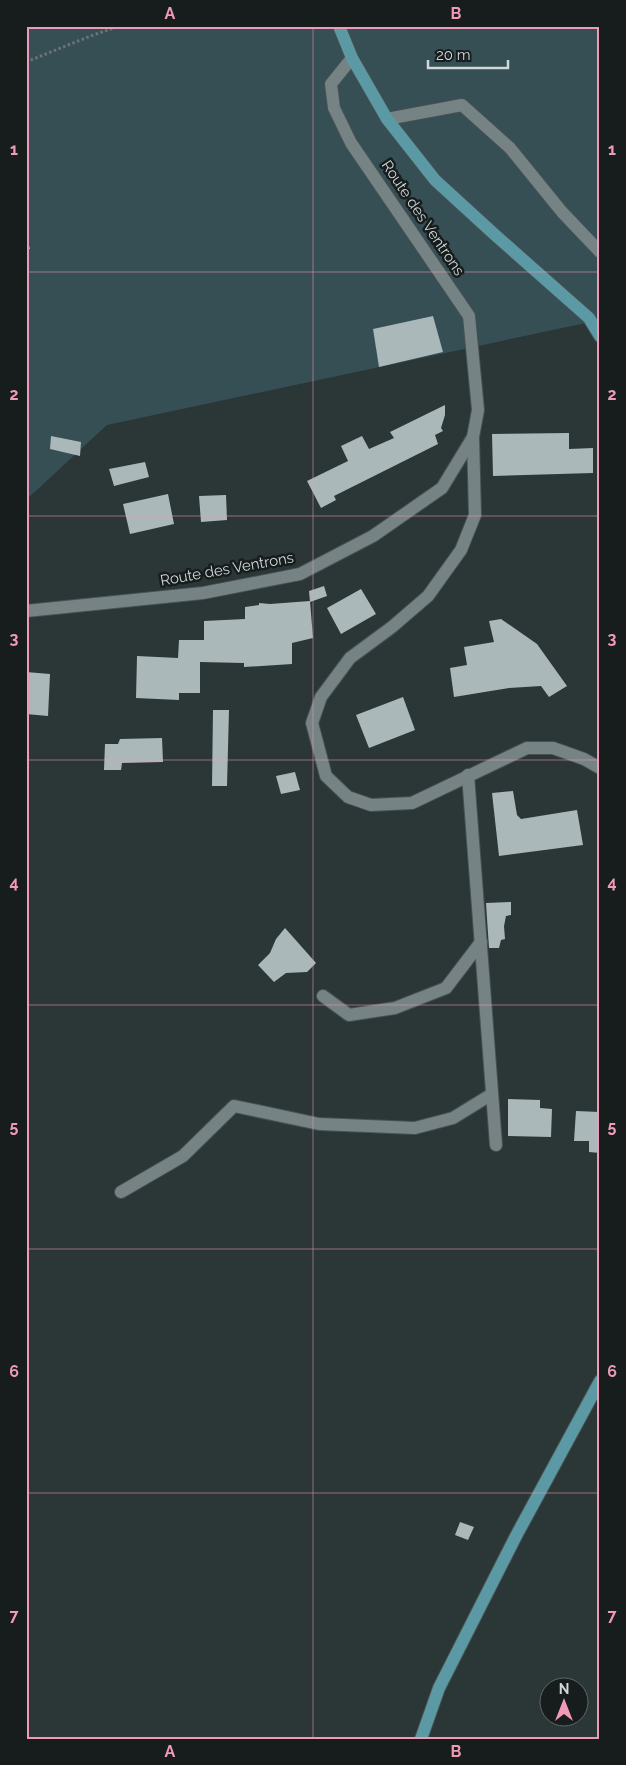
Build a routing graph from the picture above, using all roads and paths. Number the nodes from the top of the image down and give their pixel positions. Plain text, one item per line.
1 (119, 26) edge
2 (339, 26) edge
3 (352, 58) junction
4 (26, 62) edge
5 (387, 119) junction
6 (600, 252) edge
7 (600, 336) edge
8 (473, 438) junction
9 (26, 611) edge
10 (600, 768) edge
11 (468, 775) junction
12 (481, 942) junction
13 (323, 996) dead end
14 (492, 1094) junction
15 (496, 1145) dead end
16 (121, 1192) dead end
17 (600, 1381) edge
18 (422, 1739) edge

1 - 4 path
2 - 3 main road
3 - 5 main road
3 - 8 street, Route des Ventrons
5 - 6 street
5 - 7 main road
8 - 9 street, Route des Ventrons
8 - 11 street, Route des Ventrons
10 - 11 street, Route des Ventrons
11 - 12 street
12 - 13 street
12 - 14 street
14 - 15 street
14 - 16 street
17 - 18 main road

